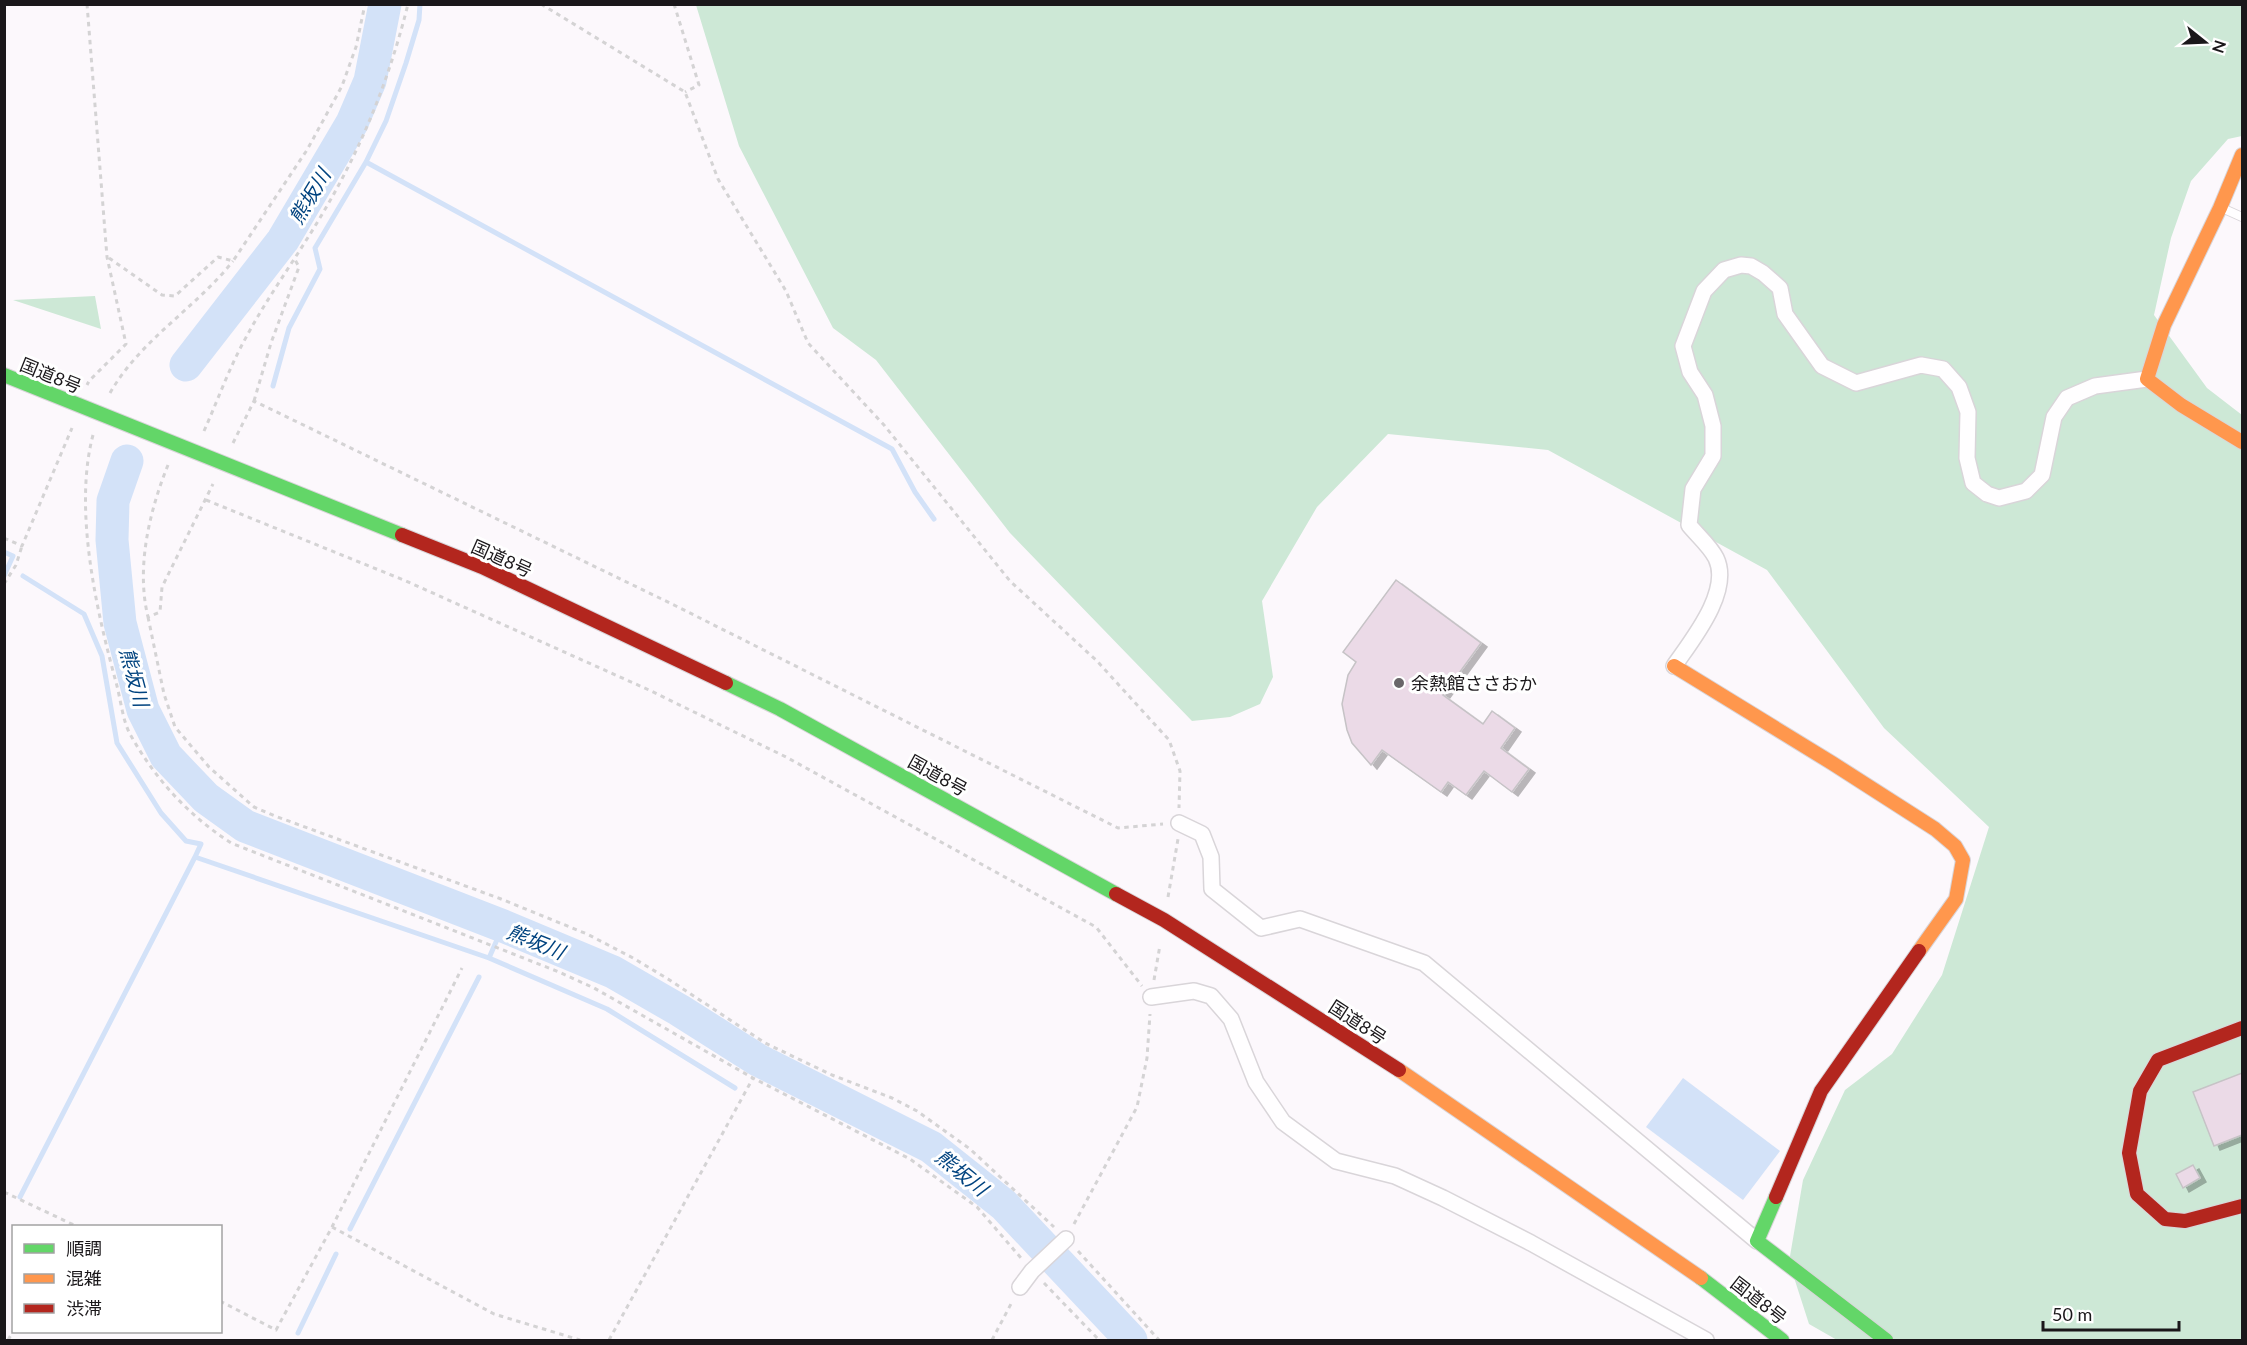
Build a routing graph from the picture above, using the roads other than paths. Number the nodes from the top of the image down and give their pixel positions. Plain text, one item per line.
1 (2242, 155) edge
2 (2220, 207) junction
3 (2242, 217) edge
4 (4, 375) edge
5 (2146, 379) junction
6 (2242, 442) edge
7 (1674, 666) joint
8 (1179, 823) road end
9 (1151, 997) road end
10 (2242, 1028) edge
11 (2242, 1206) edge
12 (1066, 1239) road end
13 (1757, 1241) junction
14 (1020, 1287) road end
15 (1706, 1341) edge
16 (1782, 1341) edge
17 (1886, 1341) edge

1 - 2 main road
2 - 3 lane
2 - 5 main road
4 - 16 main road, 国道8号
5 - 6 main road
5 - 7 street
7 - 13 main road
8 - 13 street
9 - 15 street
10 - 11 main road
12 - 14 street
13 - 17 main road

